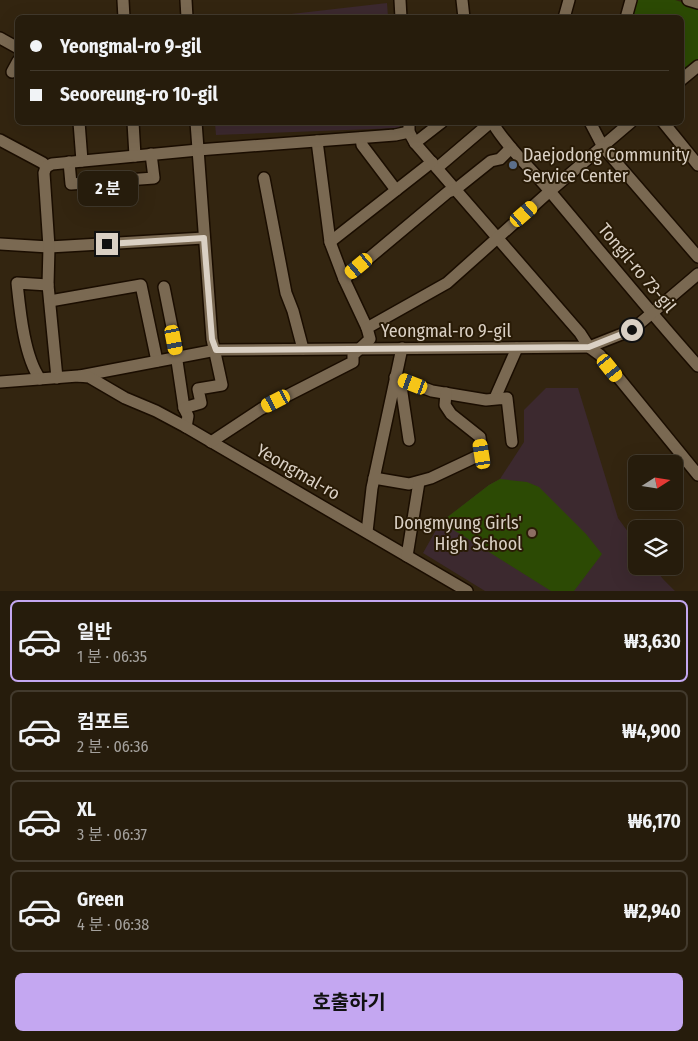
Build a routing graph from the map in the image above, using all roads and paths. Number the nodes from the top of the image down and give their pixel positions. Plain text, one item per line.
1 (122, 0) edge
2 (186, 0) edge
3 (400, 0) edge
4 (462, 0) edge
5 (468, 0) edge
6 (569, 0) edge
7 (631, 0) edge
8 (688, 0) edge
9 (698, 3) edge
10 (124, 15) edge
11 (188, 15) edge
12 (401, 15) edge
13 (464, 15) edge
14 (565, 15) edge
15 (627, 15) edge
16 (0, 38) edge
17 (15, 46) edge
18 (15, 67) edge
19 (697, 69) edge
20 (12, 72) dead end
21 (684, 78) edge
22 (79, 125) edge
23 (133, 125) edge
24 (196, 125) edge
25 (438, 125) edge
26 (488, 125) edge
27 (494, 125) edge
28 (592, 125) edge
29 (628, 125) edge
30 (665, 125) edge
31 (409, 127) edge
32 (361, 138) junction
33 (0, 140) edge
34 (317, 141) junction
35 (416, 143) junction
36 (603, 147) junction
37 (511, 148) junction
38 (198, 150) junction
39 (151, 154) junction
40 (135, 156) junction
41 (82, 161) junction
42 (69, 162) junction
43 (434, 165) junction
44 (698, 165) edge
45 (46, 167) junction
46 (264, 178) dead end
47 (456, 189) junction
48 (396, 190) junction
49 (550, 191) junction
50 (499, 237) junction
51 (204, 238) junction
52 (330, 242) junction
53 (0, 244) edge
54 (49, 247) junction
55 (698, 257) edge
56 (698, 274) edge
57 (344, 279) junction
58 (48, 285) junction
59 (164, 287) dead end
60 (50, 301) junction
61 (652, 313) junction
62 (367, 328) junction
63 (589, 347) junction
64 (361, 348) junction
65 (402, 348) junction
66 (518, 348) junction
67 (303, 349) junction
68 (216, 350) junction
69 (178, 357) junction
70 (157, 361) junction
71 (698, 366) edge
72 (80, 376) junction
73 (395, 377) junction
74 (57, 378) junction
75 (40, 379) junction
76 (0, 382) edge
77 (446, 393) junction
78 (495, 398) junction
79 (184, 408) junction
80 (186, 427) junction
81 (410, 440) dead end
82 (211, 442) junction
83 (512, 442) dead end
84 (698, 475) edge
85 (374, 478) junction
86 (418, 482) junction
87 (367, 532) junction
88 (407, 556) junction
89 (467, 591) edge

1 - 10 street
2 - 11 street
3 - 12 street
4 - 5 street
4 - 13 street
6 - 14 street
7 - 15 street
8 - 9 street
16 - 17 street
18 - 20 street
19 - 21 street
22 - 41 street
23 - 40 street
24 - 38 street
25 - 35 street
26 - 43 street
27 - 37 street, Tongil-ro 73-gil
28 - 36 street
29 - 36 street
30 - 44 street
31 - 32 street
31 - 35 street
32 - 34 street
32 - 48 street
33 - 45 street
34 - 38 street
34 - 52 street
35 - 43 street
36 - 49 street
36 - 55 street
37 - 47 street
37 - 49 street, Tongil-ro 73-gil
38 - 39 street
38 - 51 street
39 - 40 street
39 - 42 street
40 - 41 street
41 - 42 street
42 - 45 street
43 - 47 street
43 - 48 street
45 - 54 street
46 - 67 street
47 - 50 street
47 - 57 street
48 - 52 street
49 - 50 street
49 - 61 street, Tongil-ro 73-gil
50 - 62 street
50 - 63 street
51 - 54 street
51 - 68 street
52 - 57 street
53 - 54 street
54 - 58 street
56 - 61 street, Yeongmal-ro 9-gil
57 - 62 street
58 - 60 street
58 - 75 street
59 - 69 street
60 - 70 street
60 - 74 street
61 - 63 street, Yeongmal-ro 9-gil
61 - 71 street, Tongil-ro 73-gil
62 - 64 street
63 - 66 street, Yeongmal-ro 9-gil
63 - 84 street
64 - 65 street, Yeongmal-ro 9-gil
64 - 67 street, Yeongmal-ro 9-gil
64 - 82 street
65 - 66 street, Yeongmal-ro 9-gil
65 - 73 street
66 - 78 street
67 - 68 street, Yeongmal-ro 9-gil
68 - 69 street, Yeongmal-ro 9-gil
68 - 79 street
69 - 70 street, Yeongmal-ro 9-gil
69 - 79 street
70 - 72 street, Yeongmal-ro 9-gil
72 - 74 street, Yeongmal-ro
72 - 80 street, Yeongmal-ro
73 - 77 street
73 - 81 street
73 - 85 street
74 - 75 street, Yeongmal-ro
75 - 76 street, Yeongmal-ro
77 - 78 street
77 - 86 street
78 - 83 street
79 - 80 street
80 - 82 street, Yeongmal-ro
82 - 87 street, Yeongmal-ro
85 - 86 street
85 - 87 street
86 - 88 street
87 - 88 street, Yeongmal-ro
88 - 89 street, Yeongmal-ro

